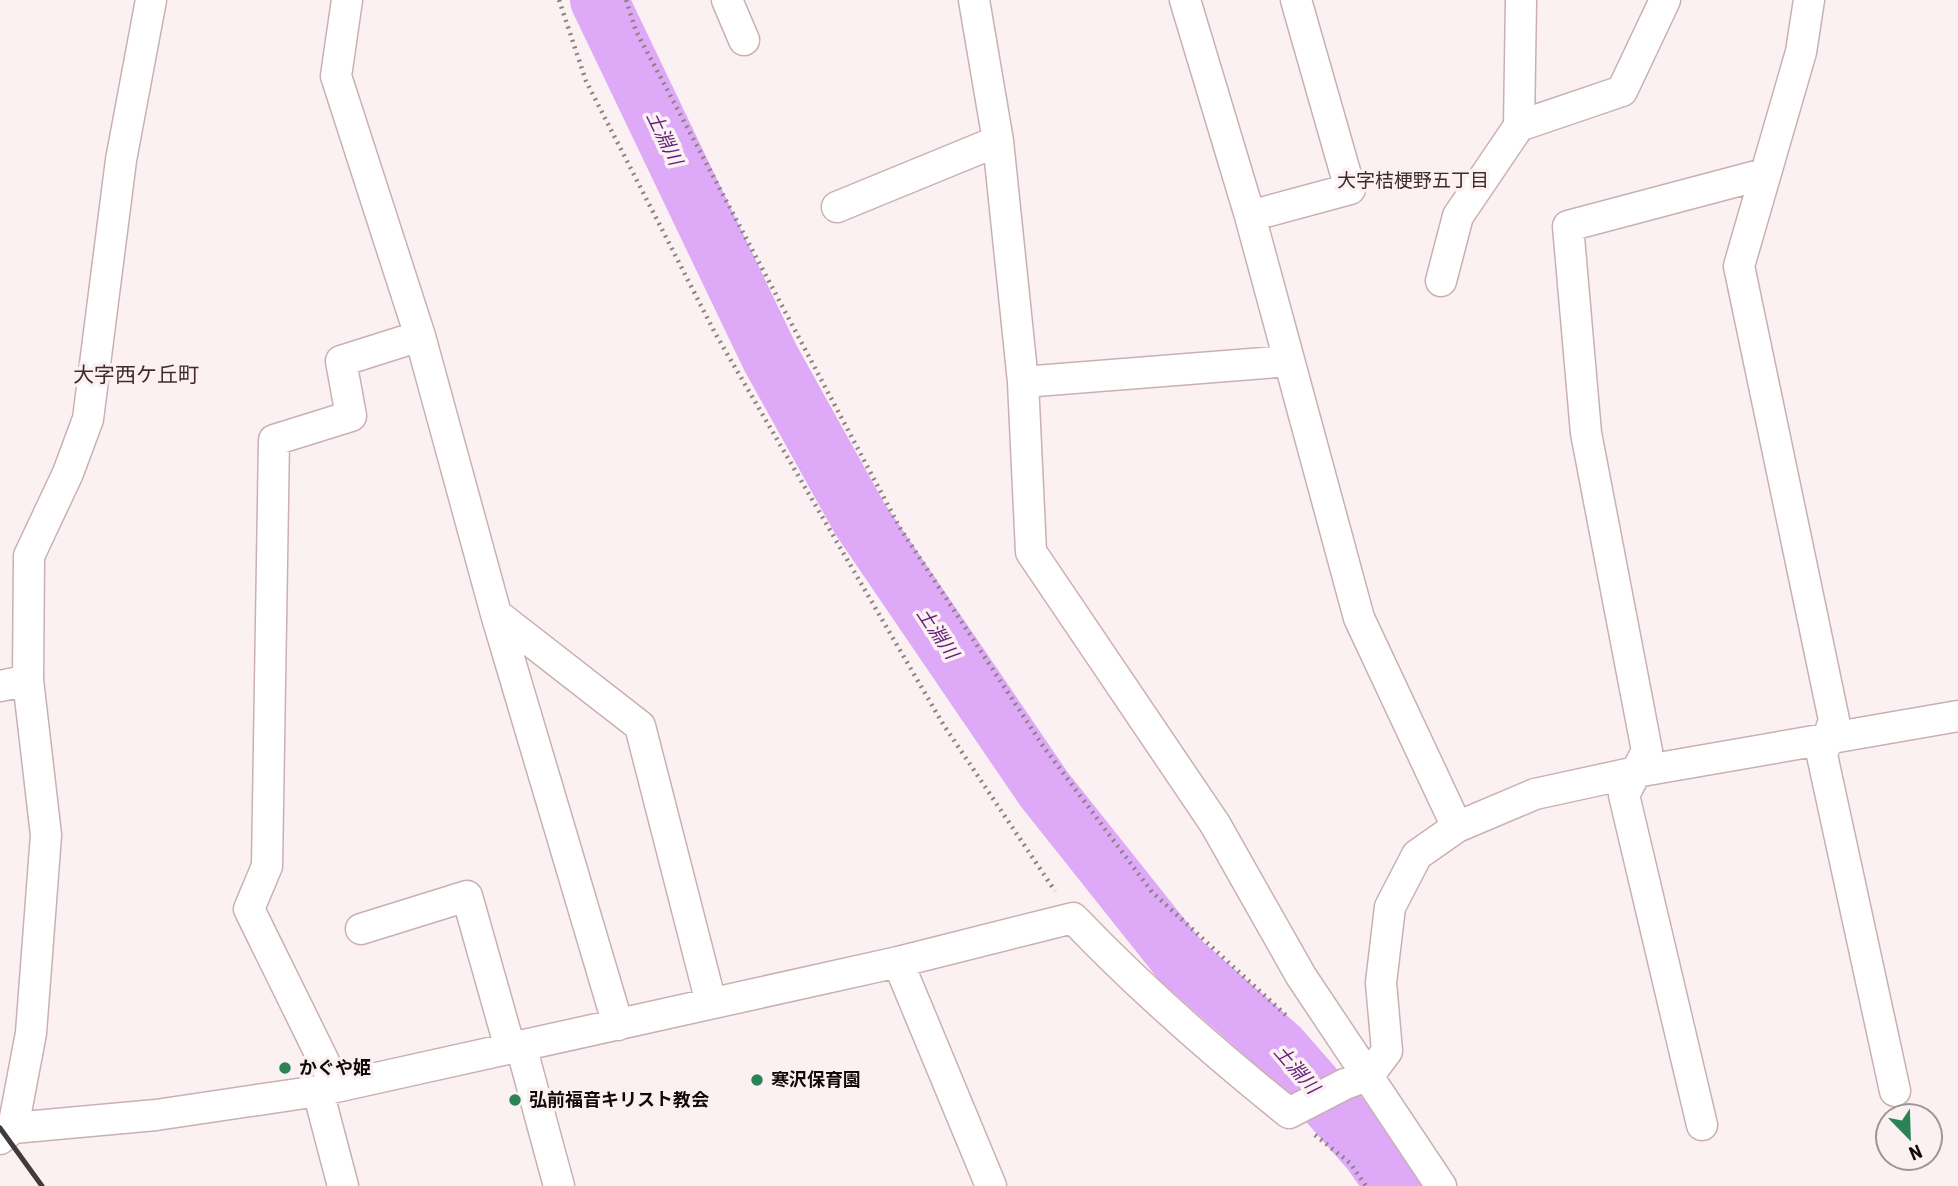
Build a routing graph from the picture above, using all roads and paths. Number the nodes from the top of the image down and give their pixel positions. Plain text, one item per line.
1 (151, 0) edge
2 (347, 0) edge
3 (559, 0) edge
4 (625, 0) edge
5 (727, 0) edge
6 (974, 0) edge
7 (1185, 0) edge
8 (1296, 0) edge
9 (1521, 0) edge
10 (1665, 0) edge
11 (1810, 0) edge
12 (744, 40) dead end
13 (1519, 126) junction
14 (998, 141) junction
15 (1764, 174) junction
16 (837, 207) dead end
17 (1250, 216) junction
18 (1441, 281) dead end
19 (421, 337) junction
20 (1289, 361) junction
21 (1023, 382) junction
22 (496, 614) junction
23 (14, 683) edge
24 (1958, 716) edge
25 (1829, 737) junction
26 (1636, 772) junction
27 (1457, 827) junction
28 (1073, 918) junction
29 (361, 929) dead end
30 (898, 962) junction
31 (711, 1003) junction
32 (618, 1025) junction
33 (1299, 1027) dead end
34 (516, 1047) junction
35 (1357, 1080) junction
36 (327, 1088) junction
37 (1895, 1091) dead end
38 (1294, 1110) junction
39 (1702, 1125) dead end
40 (7, 1134) edge
41 (343, 1186) edge
42 (559, 1186) edge
43 (991, 1186) edge
44 (1366, 1186) edge
45 (1441, 1186) edge

1 - 23 street
2 - 19 street
3 - 28 path
4 - 33 path
5 - 12 street
6 - 14 street
7 - 17 street
8 - 17 street
9 - 13 street
10 - 13 street
11 - 15 street
13 - 18 street
14 - 16 street
14 - 21 street
15 - 25 street
15 - 26 street
17 - 20 street
19 - 22 street
19 - 36 street
20 - 21 street
20 - 27 street
21 - 35 street
22 - 31 street
22 - 32 street
23 - 40 street
24 - 25 street
25 - 26 street
25 - 37 street
26 - 27 street
26 - 39 street
27 - 35 street
28 - 30 street
28 - 38 street
29 - 34 street
30 - 31 street
30 - 43 street
31 - 32 street
32 - 34 street
34 - 36 street
34 - 42 street
35 - 38 street
35 - 45 street
36 - 40 street
36 - 41 street
38 - 44 path

